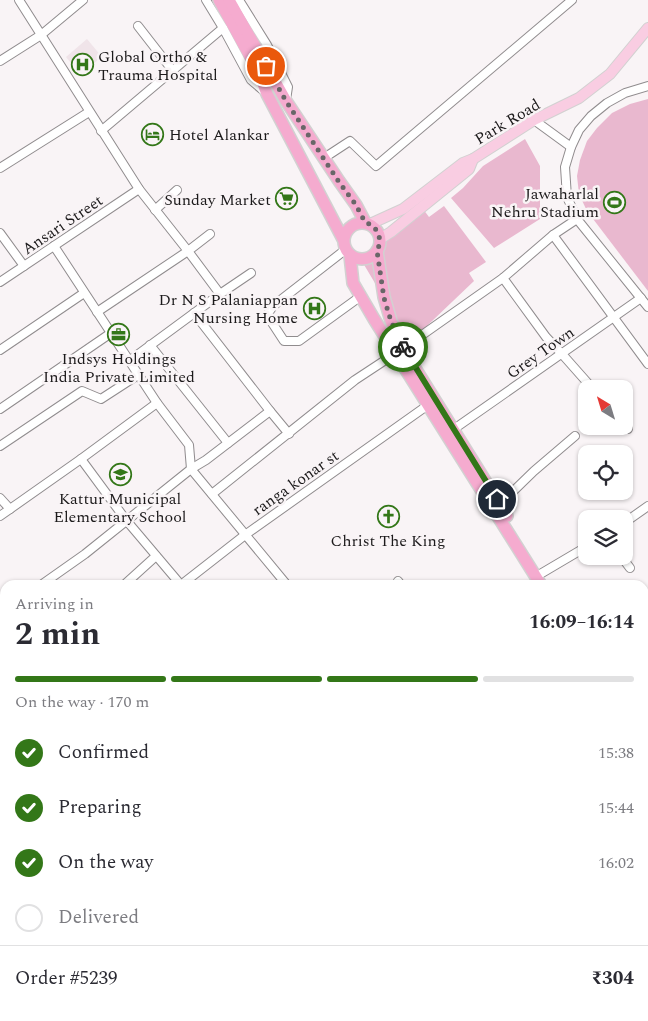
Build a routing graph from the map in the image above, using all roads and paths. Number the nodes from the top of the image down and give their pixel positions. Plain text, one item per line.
1 (19, 0) edge
2 (83, 0) edge
3 (206, 0) edge
4 (218, 0) edge
5 (229, 0) edge
6 (239, 0) edge
7 (572, 0) edge
8 (138, 26) dead end
9 (223, 28) junction
10 (648, 28) edge
11 (41, 35) junction
12 (0, 60) edge
13 (262, 68) junction
14 (173, 71) junction
15 (648, 86) edge
16 (267, 94) junction
17 (286, 101) junction
18 (89, 112) junction
19 (534, 120) junction
20 (102, 131) junction
21 (571, 147) junction
22 (324, 158) junction
23 (473, 159) junction
24 (0, 168) edge
25 (138, 189) junction
26 (177, 190) dead end
27 (155, 210) junction
28 (577, 219) junction
29 (368, 223) junction
30 (0, 233) edge
31 (210, 234) dead end
32 (553, 235) junction
33 (380, 239) junction
34 (54, 246) junction
35 (346, 248) junction
36 (377, 251) junction
37 (188, 252) junction
38 (24, 266) junction
39 (251, 273) dead end
40 (503, 278) junction
41 (0, 282) edge
42 (84, 293) junction
43 (220, 294) junction
44 (361, 296) junction
45 (641, 298) junction
46 (648, 307) edge
47 (97, 312) junction
48 (194, 313) junction
49 (614, 316) junction
50 (111, 333) junction
51 (415, 340) dead end
52 (150, 345) junction
53 (0, 350) edge
54 (396, 353) junction
55 (562, 354) junction
56 (129, 361) junction
57 (648, 364) edge
58 (412, 370) junction
59 (138, 375) junction
60 (585, 380) edge
61 (156, 403) junction
62 (428, 405) junction
63 (0, 409) edge
64 (270, 411) junction
65 (454, 429) junction
66 (288, 434) junction
67 (575, 436) dead end
68 (228, 443) junction
69 (0, 446) edge
70 (81, 459) junction
71 (191, 469) junction
72 (212, 494) junction
73 (0, 498) edge
74 (500, 504) junction
75 (647, 508) edge
76 (10, 509) junction
77 (0, 516) edge
78 (633, 517) edge
79 (126, 520) junction
80 (245, 535) junction
81 (578, 553) edge
82 (156, 556) junction
83 (628, 565) edge
84 (630, 568) dead end
85 (49, 580) edge
86 (130, 580) edge
87 (177, 580) edge
88 (187, 580) edge
89 (283, 580) edge
90 (541, 580) edge
91 (541, 580) edge
92 (545, 580) edge

1 - 11 street
2 - 11 street
3 - 9 street
4 - 13 highway
5 - 13 highway
6 - 17 street
7 - 22 street
8 - 14 street
9 - 14 street
9 - 16 street
10 - 19 main road, Park Road
11 - 12 street
11 - 18 street
13 - 16 highway
13 - 17 highway
14 - 20 street
15 - 21 street
16 - 35 highway
17 - 22 highway
18 - 20 street
18 - 24 street
19 - 21 street
19 - 23 main road, Park Road
20 - 25 street
21 - 28 street
22 - 29 highway
23 - 29 main road, Park Road
23 - 33 main road
25 - 27 street
25 - 34 street, Ansari Street
26 - 27 street
27 - 37 street
28 - 32 street
28 - 45 street
29 - 33 highway
29 - 35 highway
30 - 38 street
31 - 37 street
32 - 40 street
32 - 49 street
33 - 36 highway
34 - 38 street, Ansari Street
34 - 42 street
35 - 36 highway
35 - 44 highway
35 - 44 street
36 - 58 highway
37 - 43 street
37 - 47 street
38 - 41 street, Ansari Street
39 - 43 street
40 - 51 street
40 - 55 street
42 - 47 street
42 - 53 street
43 - 48 street
44 - 54 highway
45 - 46 street
45 - 49 street, Grey Town
47 - 50 street
48 - 52 street
48 - 64 street
49 - 55 street, Grey Town
49 - 57 street
50 - 56 street
50 - 63 street
52 - 56 street
52 - 68 street
54 - 58 highway
54 - 66 street
55 - 60 street
55 - 65 street, Grey Town
56 - 59 street
58 - 62 highway
58 - 65 highway
59 - 61 street
59 - 69 street
61 - 70 street
61 - 71 street
62 - 80 street, ranga konar st
62 - 90 highway
64 - 66 street
64 - 68 street
65 - 74 highway
66 - 72 street
67 - 74 street
68 - 71 street
70 - 76 street
70 - 79 street
71 - 72 street
71 - 79 street
72 - 80 street
73 - 76 street
74 - 91 highway
75 - 78 street
76 - 77 street
79 - 82 street
79 - 85 street
80 - 88 street, ranga konar st
80 - 89 street
81 - 92 street
82 - 86 street
82 - 87 street
83 - 84 street

